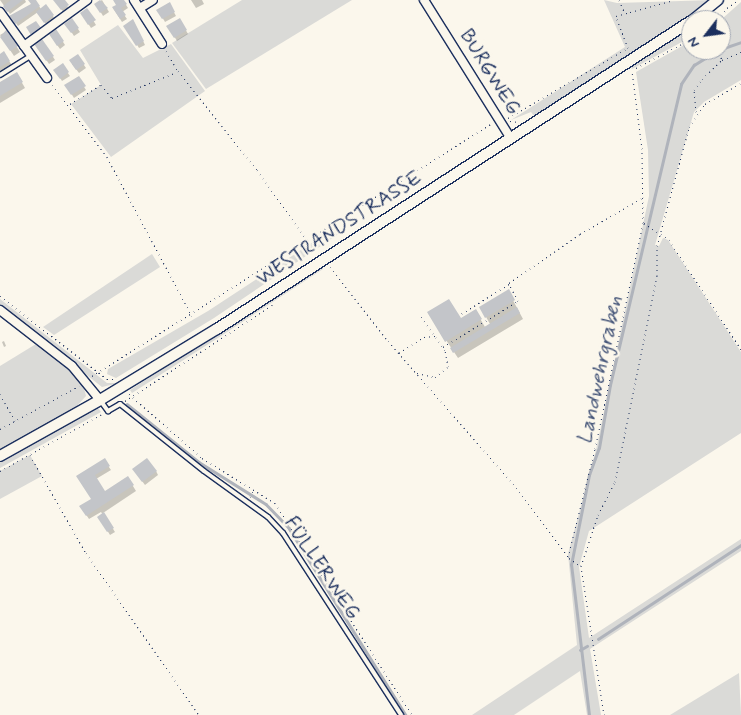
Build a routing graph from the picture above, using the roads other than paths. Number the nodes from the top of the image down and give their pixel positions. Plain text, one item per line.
1 (87, 0) edge
2 (134, 0) edge
3 (153, 0) edge
4 (424, 0) edge
5 (718, 0) edge
6 (140, 8) junction
7 (706, 10) edge
8 (0, 12) edge
9 (681, 28) edge
10 (162, 44) road end
11 (24, 46) junction
12 (31, 56) junction
13 (0, 75) edge
14 (47, 78) road end
15 (510, 137) junction
16 (0, 310) edge
17 (100, 400) junction
18 (0, 456) edge
19 (401, 715) edge

1 - 11 street
2 - 6 street
3 - 6 street
4 - 15 street, BURGWEG
5 - 7 main road, WESTRANDSTRASSE
6 - 10 street
8 - 11 street
9 - 15 main road, WESTRANDSTRASSE
11 - 12 street
12 - 13 lane
12 - 14 street
15 - 17 main road, WESTRANDSTRASSE
16 - 17 street
17 - 18 main road, WESTRANDSTRASSE
17 - 19 lane, FÜLLERWEG

